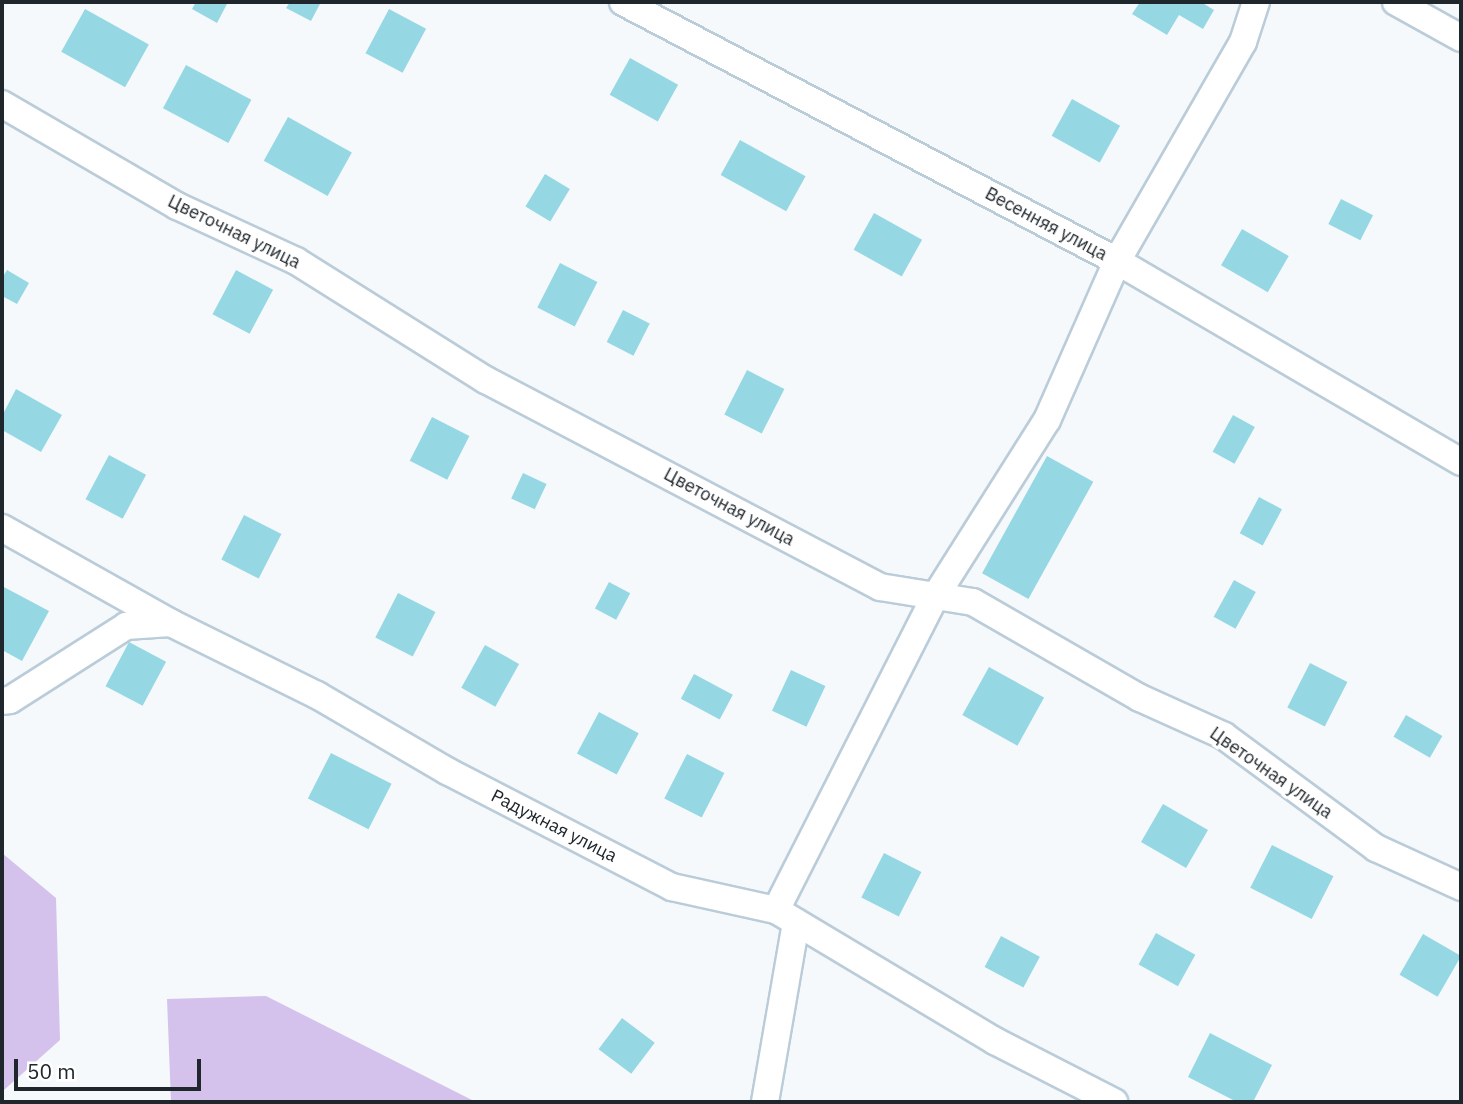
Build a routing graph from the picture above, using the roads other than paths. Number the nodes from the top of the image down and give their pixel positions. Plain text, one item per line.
1 (623, 2) edge
2 (1256, 2) edge
3 (1396, 2) edge
4 (1461, 38) edge
5 (2, 104) edge
6 (1117, 261) junction
7 (1461, 462) edge
8 (2, 528) edge
9 (936, 597) junction
10 (171, 622) junction
11 (2, 701) edge
12 (1461, 887) edge
13 (786, 916) junction
14 (765, 1102) edge
15 (1114, 1102) edge

1 - 6 street, Весенняя улица
2 - 6 street
3 - 4 street
5 - 9 street, Цветочная улица
6 - 7 street, Весенняя улица
6 - 9 street
8 - 10 street, Радужная улица
9 - 12 street, Цветочная улица
9 - 13 street
10 - 11 street
10 - 13 street, Радужная улица
13 - 14 street
13 - 15 street, Радужная улица

